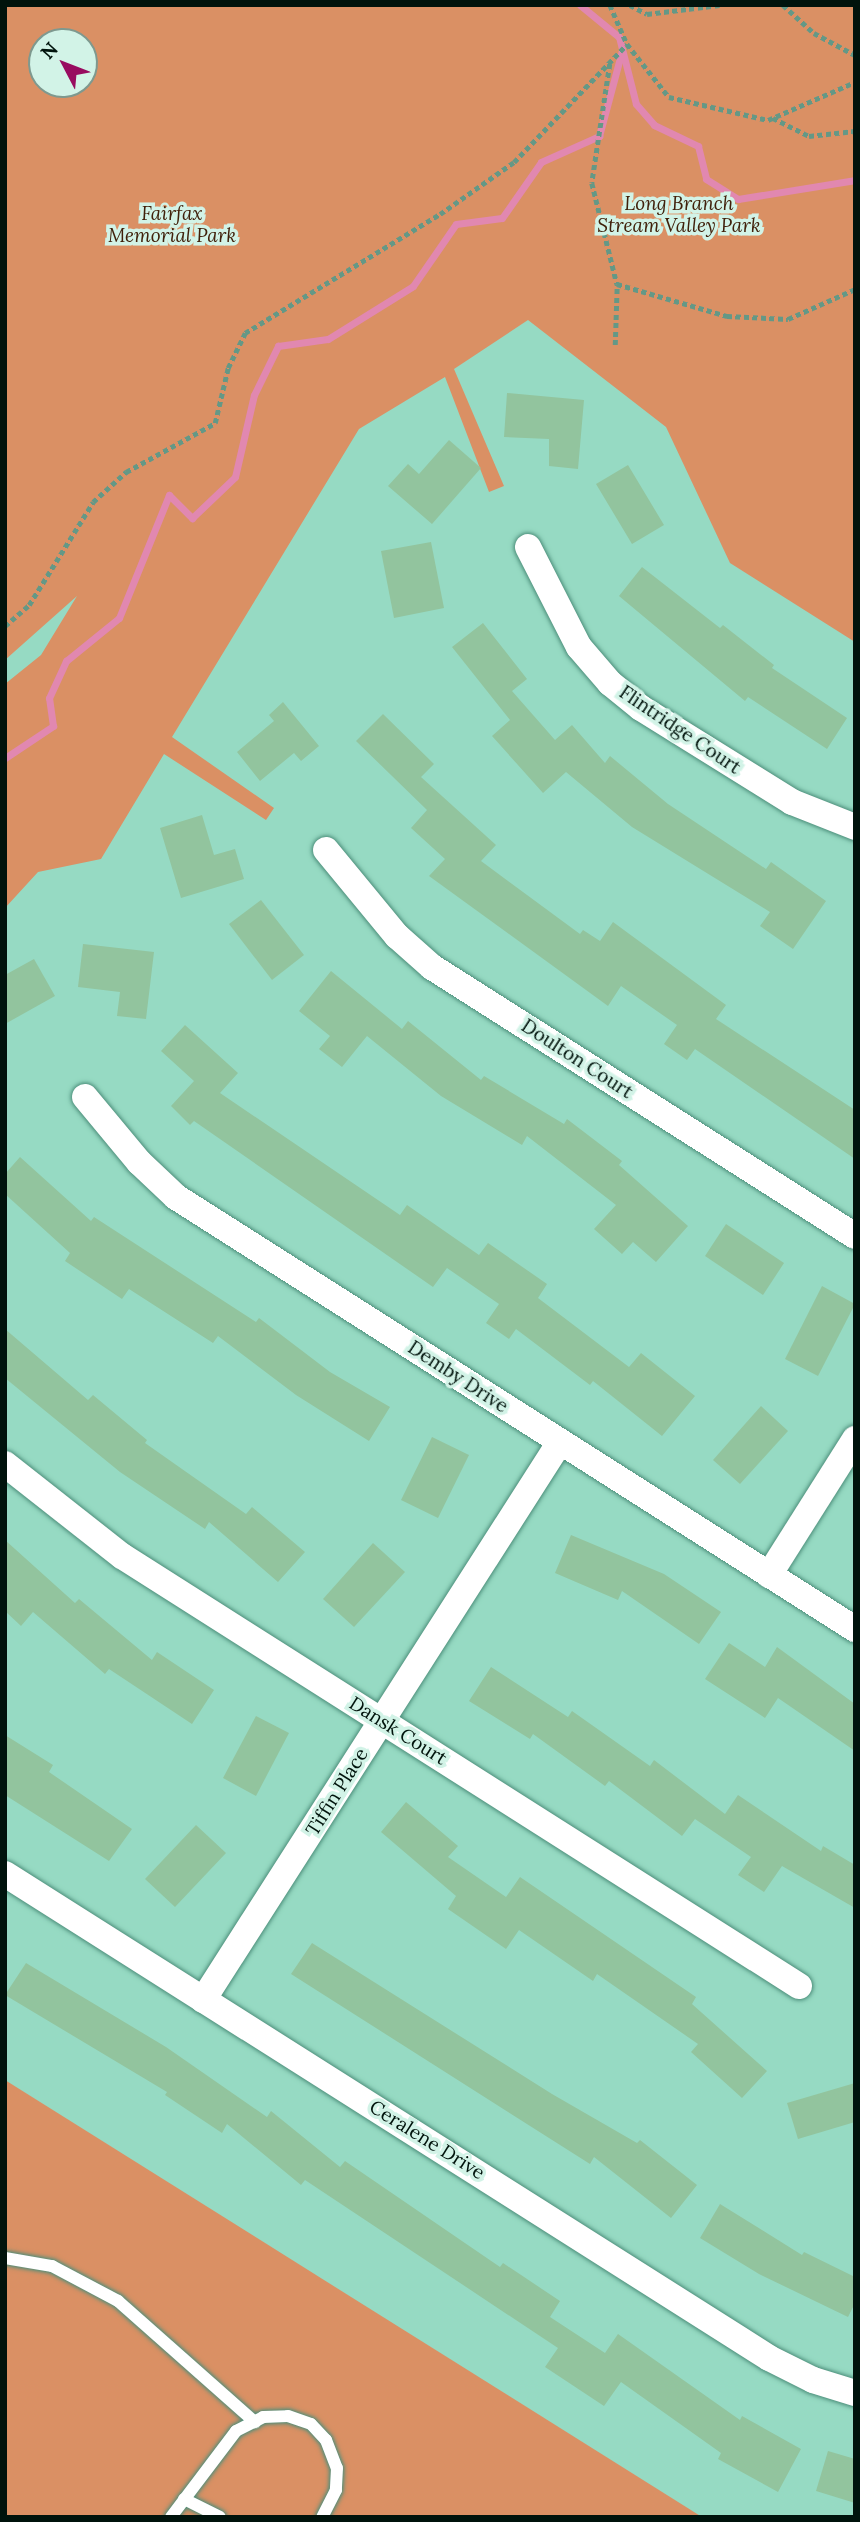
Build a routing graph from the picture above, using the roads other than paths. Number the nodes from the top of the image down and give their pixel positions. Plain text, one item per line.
1 (528, 547) dead end
2 (855, 827) edge
3 (326, 850) dead end
4 (85, 1097) dead end
5 (855, 1236) edge
6 (855, 1439) edge
7 (560, 1442) junction
8 (5, 1464) edge
9 (769, 1575) junction
10 (855, 1629) edge
11 (383, 1721) junction
12 (5, 1874) edge
13 (799, 1986) dead end
14 (204, 2000) junction
15 (5, 2258) edge
16 (855, 2393) edge
17 (255, 2422) junction
18 (184, 2499) junction
19 (171, 2517) edge
20 (220, 2517) edge
21 (322, 2517) edge

1 - 2 street, Flintridge Court
3 - 5 street, Doulton Court
4 - 7 street, Demby Drive
6 - 9 street
7 - 9 street, Demby Drive
7 - 11 street, Tiffin Place
8 - 11 street, Dansk Court
9 - 10 street, Demby Drive
11 - 13 street, Dansk Court
11 - 14 street, Tiffin Place
12 - 14 street, Ceralene Drive
14 - 16 street, Ceralene Drive
15 - 17 lane
17 - 18 lane
17 - 21 lane
18 - 19 lane
18 - 20 lane

